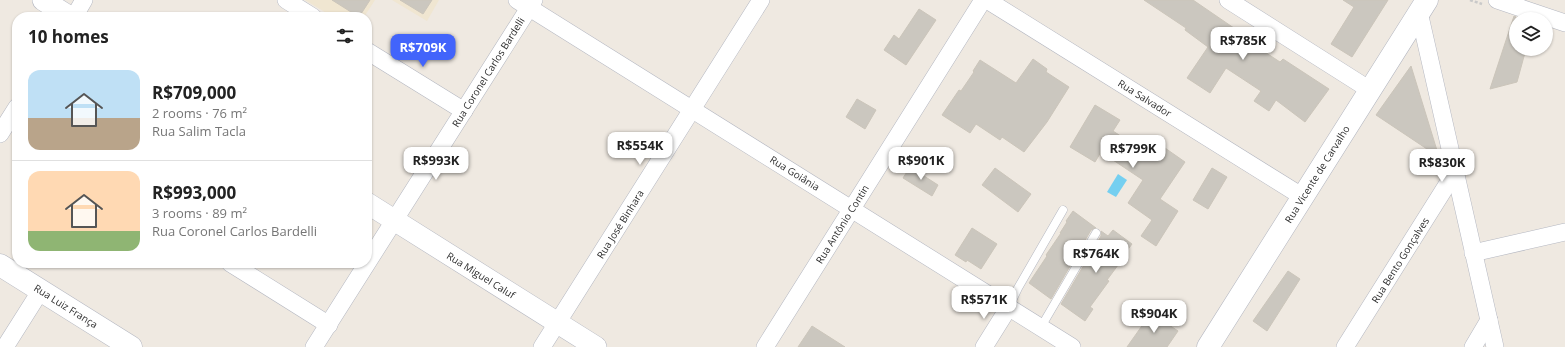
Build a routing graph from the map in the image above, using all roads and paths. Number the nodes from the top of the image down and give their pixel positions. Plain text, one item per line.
1 (43, 0) edge
2 (84, 0) edge
3 (286, 0) edge
4 (761, 0) edge
5 (983, 0) edge
6 (987, 0) edge
7 (1228, 0) edge
8 (1497, 0) edge
9 (527, 3) edge
10 (1423, 6) edge
11 (62, 12) edge
12 (77, 12) edge
13 (305, 12) edge
14 (1565, 23) edge
15 (372, 54) edge
16 (1370, 90) junction
17 (692, 109) junction
18 (464, 111) junction
19 (12, 120) edge
20 (8, 130) edge
21 (1454, 172) junction
22 (1302, 197) junction
23 (372, 206) edge
24 (852, 209) junction
25 (1063, 210) dead end
26 (394, 220) junction
27 (1565, 232) edge
28 (1096, 234) dead end
29 (1473, 253) junction
30 (372, 256) edge
31 (0, 265) edge
32 (238, 268) edge
33 (364, 268) edge
34 (41, 290) junction
35 (1009, 307) junction
36 (1489, 320) junction
37 (558, 323) junction
38 (329, 325) junction
39 (1041, 327) junction
40 (5, 347) edge
41 (130, 347) edge
42 (314, 347) edge
43 (542, 347) edge
44 (596, 347) edge
45 (765, 347) edge
46 (984, 347) edge
47 (1072, 347) edge
48 (1208, 347) edge
49 (1346, 347) edge
50 (1473, 347) edge
51 (1495, 347) edge

1 - 11 street
2 - 12 street
3 - 13 street
4 - 17 street, Rua José Binhara
5 - 24 street, Rua Antônio Contin
6 - 22 street, Rua Salvador
7 - 16 street
8 - 14 street
9 - 17 street, Rua Goiânia
9 - 18 street, Rua Coronel Carlos Bardelli
10 - 16 main road, Rua Vicente de Carvalho
10 - 21 street
15 - 18 street
16 - 22 main road, Rua Vicente de Carvalho
17 - 24 street, Rua Goiânia
17 - 37 street, Rua José Binhara
18 - 26 street, Rua Coronel Carlos Bardelli
19 - 20 street
21 - 29 street
21 - 49 street, Rua Bento Gonçalves
22 - 48 main road, Rua Vicente de Carvalho
23 - 26 street, Rua Miguel Caluf
24 - 35 street, Rua Goiânia
24 - 45 street, Rua Antônio Contin
25 - 35 lane
26 - 30 street, Rua Coronel Carlos Bardelli
26 - 37 street, Rua Miguel Caluf
27 - 29 street
28 - 39 lane
29 - 36 street
31 - 34 main road, Rua Luiz França
32 - 38 street
33 - 38 street, Rua Coronel Carlos Bardelli
34 - 40 street
34 - 41 main road, Rua Luiz França
35 - 39 street, Rua Goiânia
35 - 46 street
36 - 50 street
36 - 51 street
37 - 43 street, Rua José Binhara
37 - 44 street, Rua Miguel Caluf
38 - 42 street, Rua Coronel Carlos Bardelli
39 - 47 street, Rua Goiânia

